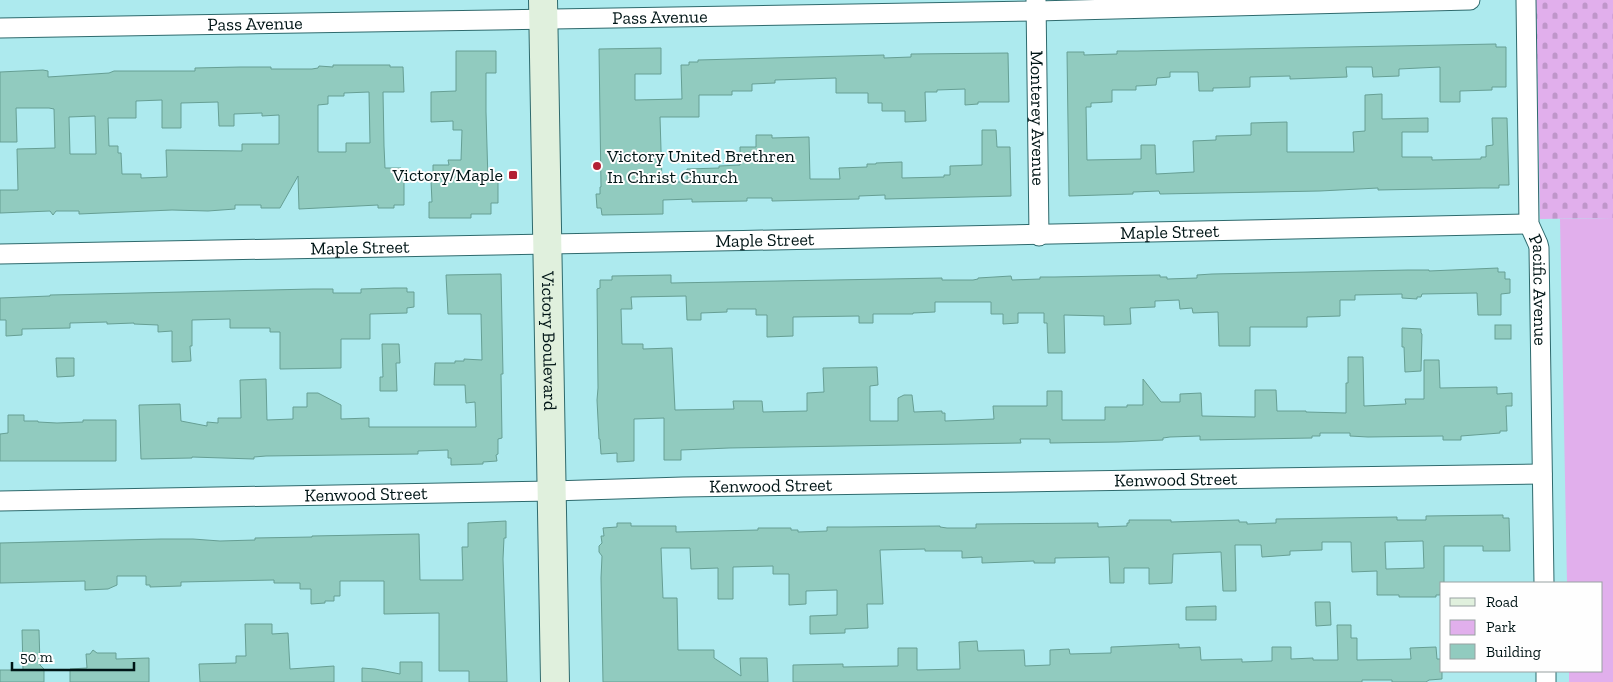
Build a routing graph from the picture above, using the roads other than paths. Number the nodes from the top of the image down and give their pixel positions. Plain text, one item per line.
1 (1470, 0) edge
2 (1526, 0) edge
3 (1036, 5) edge
4 (543, 10) edge
5 (0, 28) edge
6 (1528, 224) junction
7 (1040, 236) junction
8 (547, 244) junction
9 (0, 254) edge
10 (1542, 474) junction
11 (552, 491) junction
12 (0, 501) edge
13 (1544, 582) edge
14 (555, 682) edge

1 - 3 street, Pass Avenue
2 - 6 street, Pacific Avenue
3 - 4 street, Pass Avenue
3 - 7 street, Monterey Avenue
4 - 5 street, Pass Avenue
4 - 8 main road, Victory Boulevard
6 - 7 street, Maple Street
6 - 10 street, Pacific Avenue
7 - 8 street, Maple Street
8 - 9 street, Maple Street
8 - 11 main road, Victory Boulevard
10 - 11 street, Kenwood Street
10 - 13 street, Pacific Avenue
11 - 12 street, Kenwood Street
11 - 14 main road, Victory Boulevard

